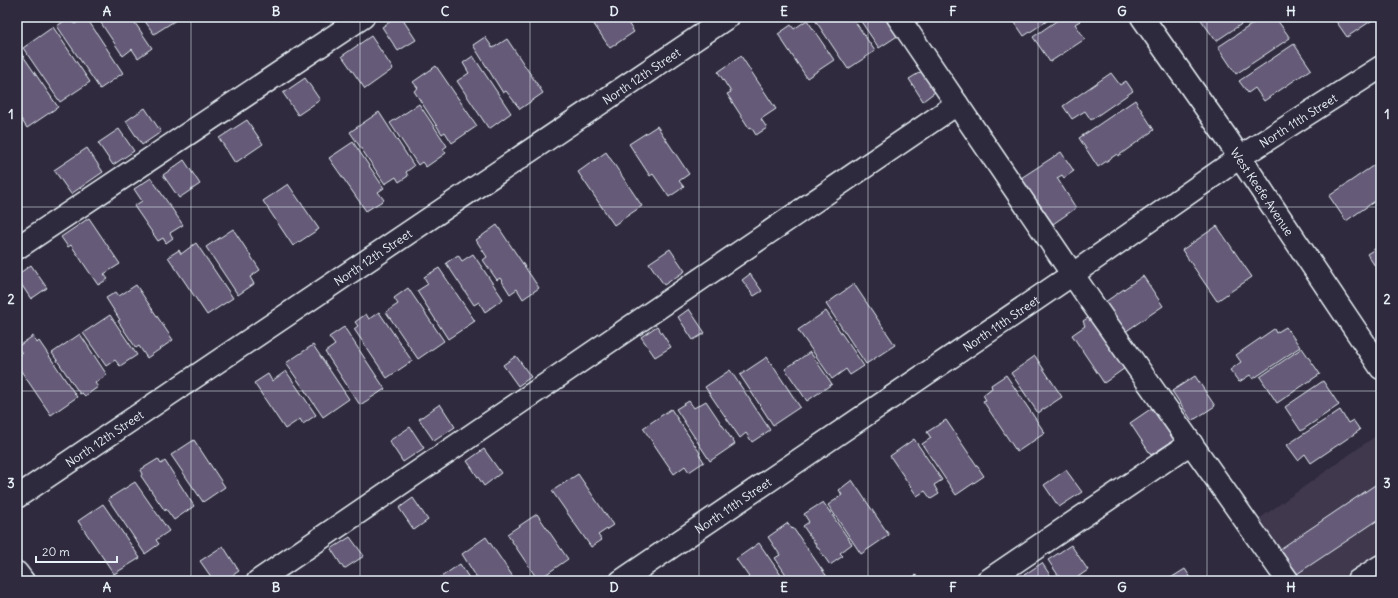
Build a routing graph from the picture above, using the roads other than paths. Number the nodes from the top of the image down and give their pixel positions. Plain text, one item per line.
1 (363, 17) edge
2 (728, 17) edge
3 (898, 17) edge
4 (1142, 17) edge
5 (1381, 67) edge
6 (957, 104) junction
7 (1240, 157) junction
8 (17, 248) edge
9 (1073, 274) junction
10 (1381, 368) edge
11 (1191, 443) junction
12 (17, 497) edge
13 (1381, 566) edge
14 (17, 573) edge
15 (22, 581) edge
16 (258, 581) edge
17 (621, 581) edge
18 (987, 581) edge
19 (1288, 581) edge
20 (1358, 581) edge

1 - 8 street
2 - 12 street, North 12th Street
3 - 6 street
4 - 7 street, West Keefe Avenue
5 - 7 street, North 11th Street
6 - 9 street
6 - 16 street
7 - 9 street, North 11th Street
7 - 10 street, West Keefe Avenue
9 - 11 street
9 - 17 street, North 11th Street
11 - 18 street
11 - 19 street
13 - 20 street
14 - 15 street

